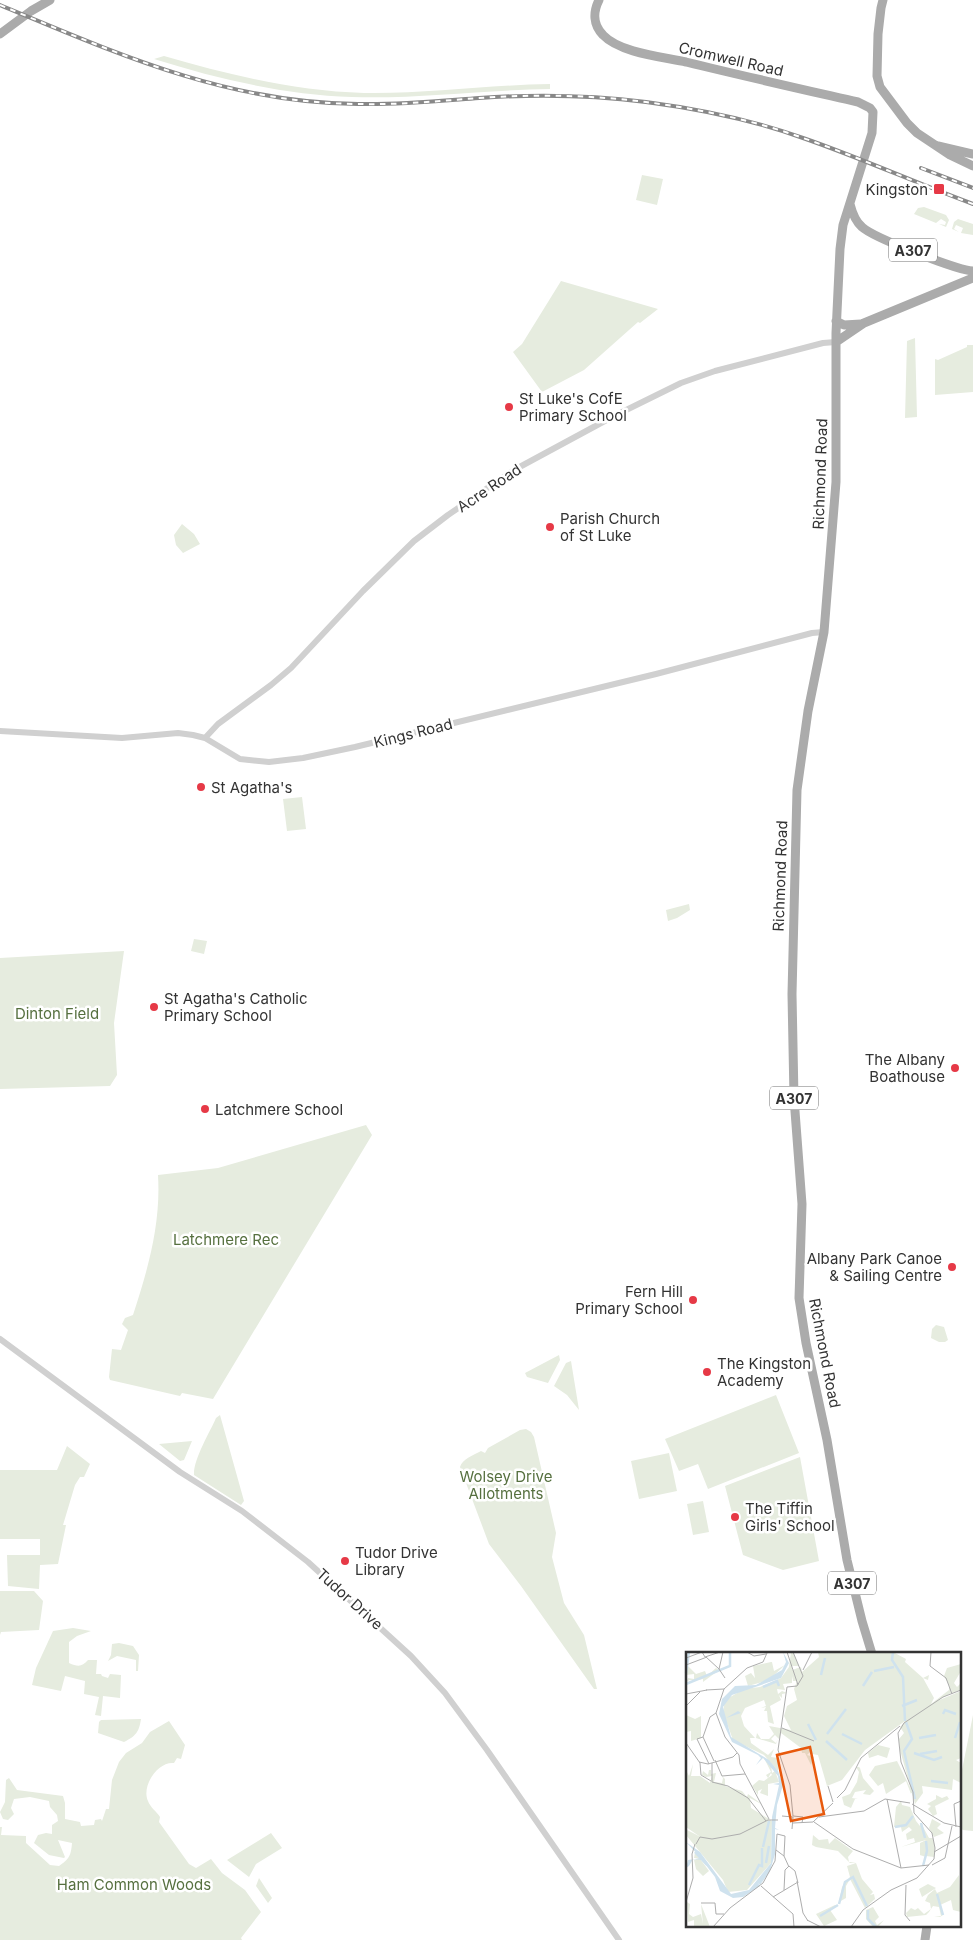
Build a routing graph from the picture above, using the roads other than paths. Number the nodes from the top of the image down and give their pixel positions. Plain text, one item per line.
1 (50, 0) edge
2 (599, 0) edge
3 (883, 0) edge
4 (0, 34) edge
5 (864, 104) joint
6 (936, 145) junction
7 (973, 154) edge
8 (973, 166) edge
9 (850, 204) junction
10 (973, 271) edge
11 (973, 278) edge
12 (836, 321) junction
13 (864, 324) junction
14 (836, 342) junction
15 (824, 632) junction
16 (0, 731) edge
17 (205, 738) junction
18 (0, 1339) edge
19 (871, 1652) edge
20 (619, 1940) edge

1 - 4 main road
2 - 5 main road, Cromwell Road / A307
3 - 6 main road
5 - 9 main road, Richmond Road / A307
6 - 7 main road
6 - 8 main road
9 - 10 main road, A307
9 - 12 main road, Richmond Road / A307
11 - 13 main road
12 - 13 main road
12 - 14 main road, Richmond Road / A307
13 - 14 main road
14 - 15 main road, Richmond Road / A307
14 - 17 street, Acre Road
15 - 17 street, Kings Road
15 - 19 main road, Richmond Road / A307
16 - 17 street, Kings Road
18 - 20 street, Tudor Drive

